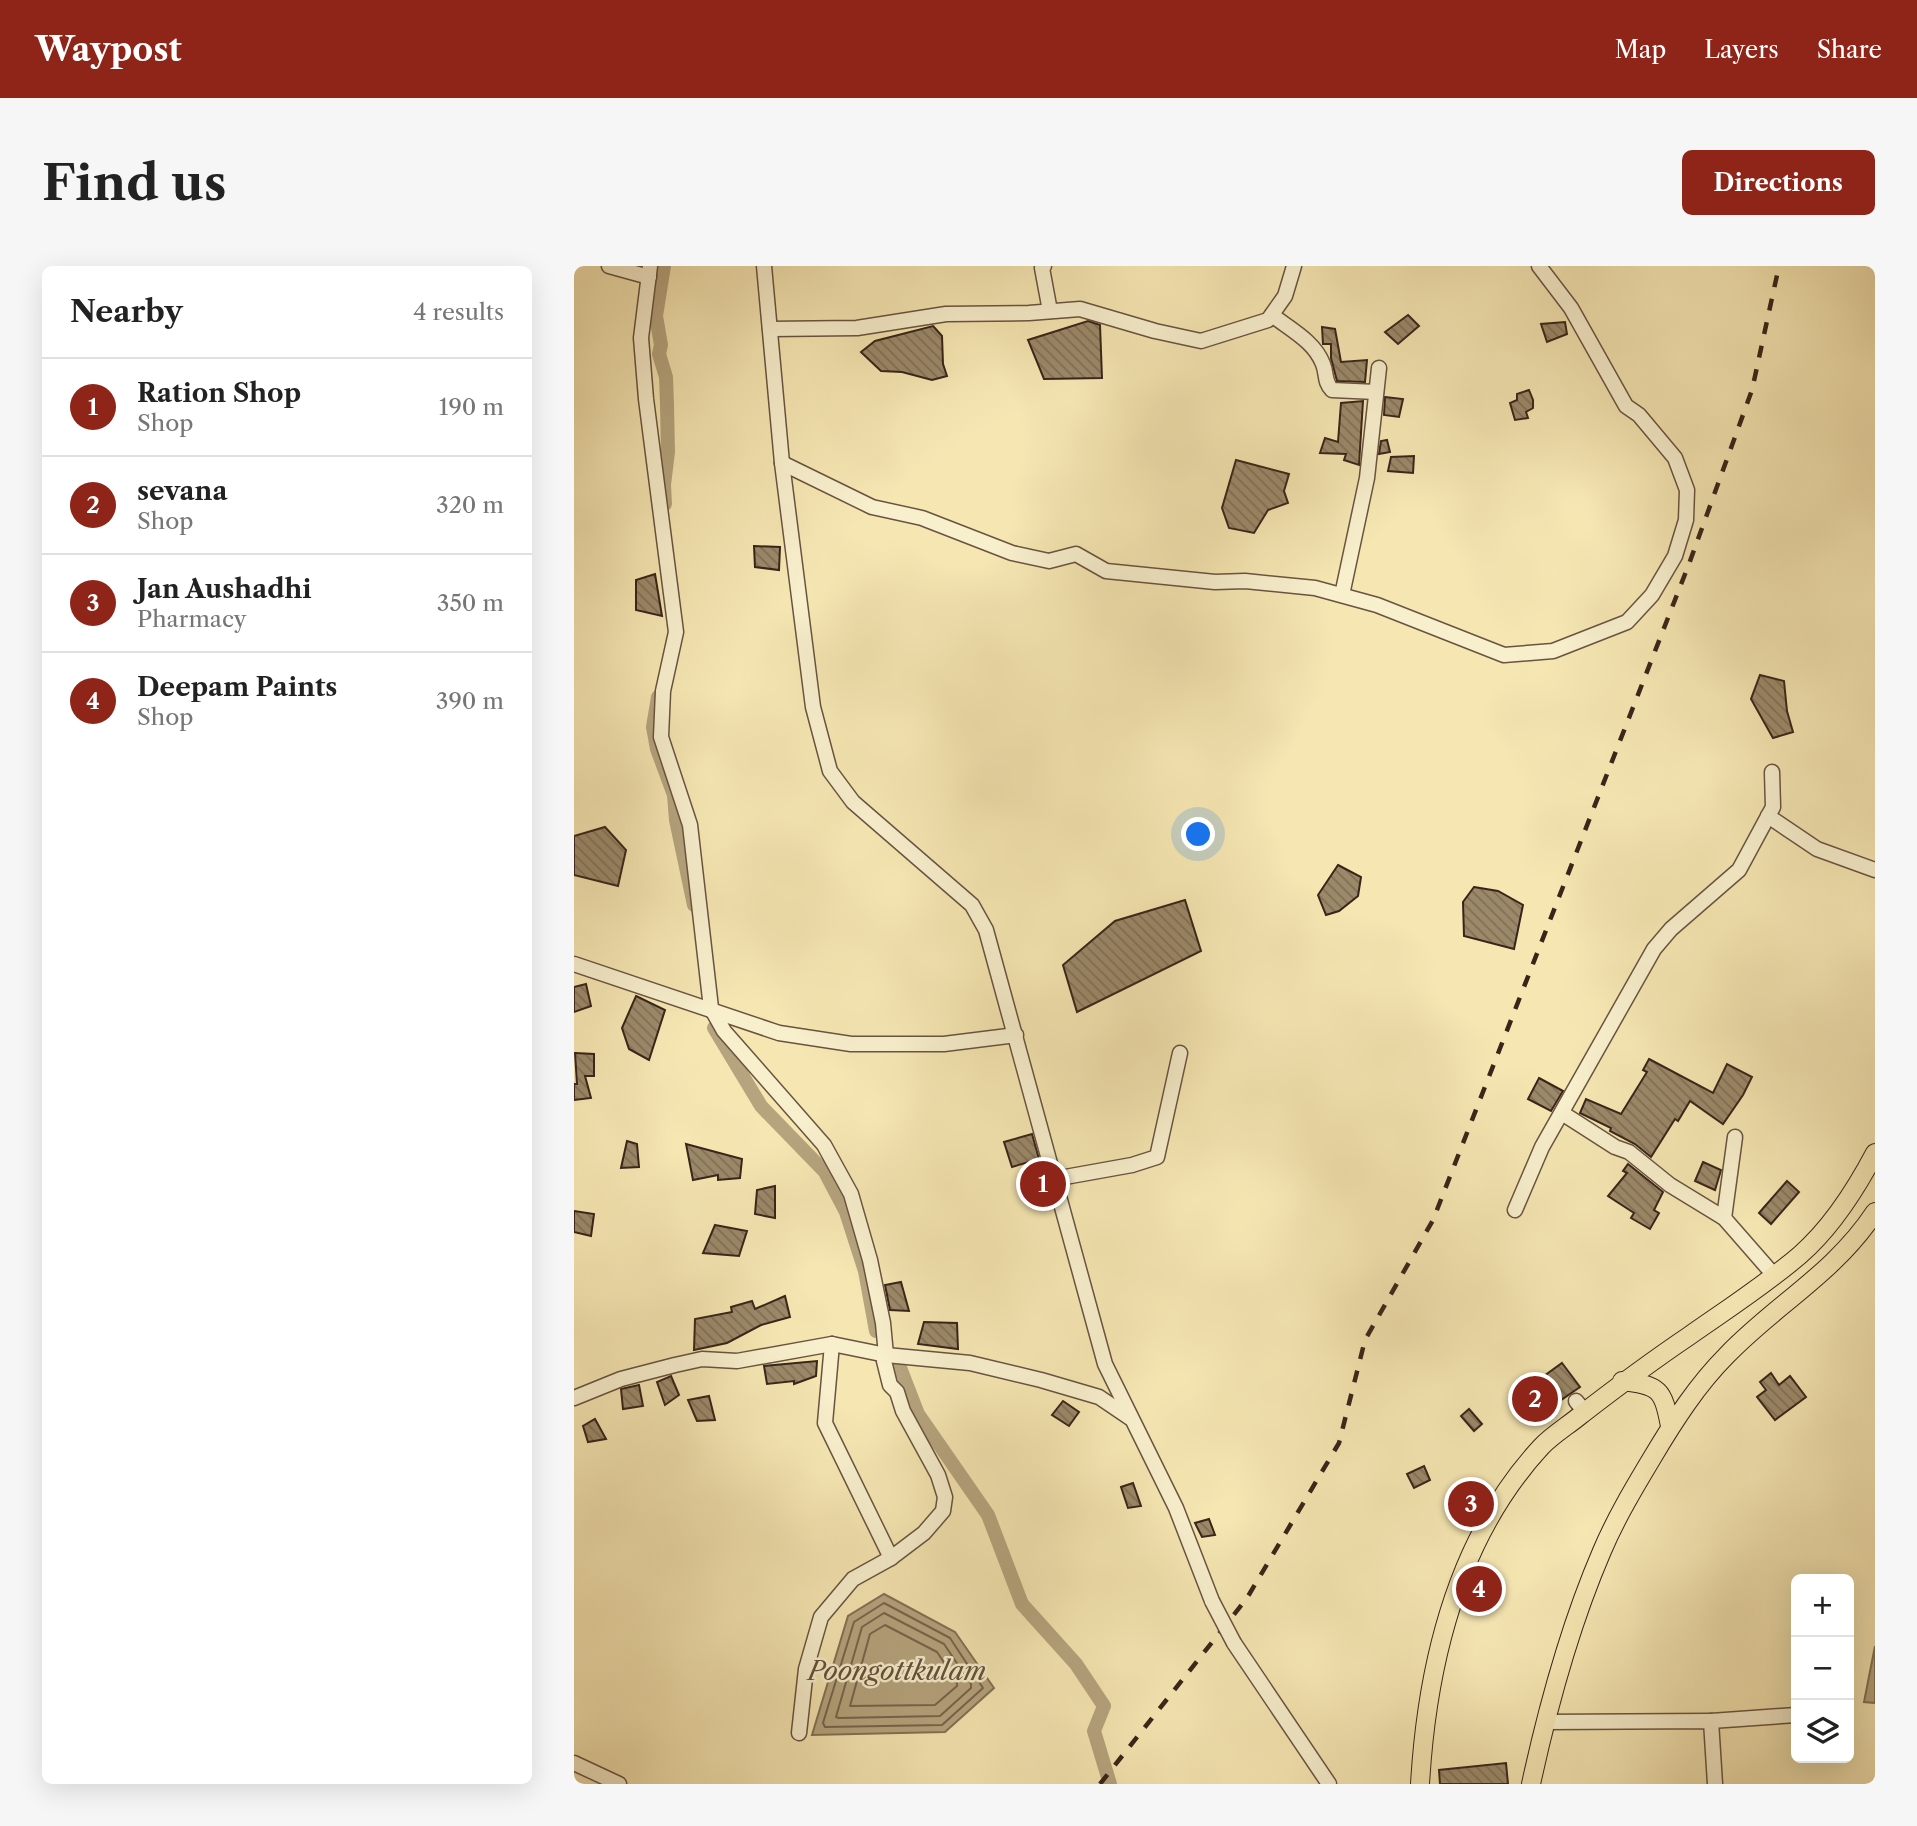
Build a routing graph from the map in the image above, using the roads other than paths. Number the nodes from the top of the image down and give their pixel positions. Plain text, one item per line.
1 (609, 266) edge
2 (764, 266) edge
3 (1044, 266) edge
4 (1294, 266) edge
5 (1539, 266) edge
6 (650, 271) edge
7 (1050, 311) junction
8 (1272, 315) junction
9 (769, 329) junction
10 (1379, 368) dead end
11 (1376, 392) junction
12 (782, 463) junction
13 (1342, 596) junction
14 (1772, 772) dead end
15 (1768, 816) junction
16 (1875, 870) edge
17 (574, 964) edge
18 (711, 1008) junction
19 (1016, 1035) junction
20 (1180, 1053) dead end
21 (1562, 1113) junction
22 (1735, 1137) dead end
23 (1875, 1153) edge
24 (1054, 1179) junction
25 (1515, 1210) dead end
26 (1875, 1212) edge
27 (1724, 1218) junction
28 (1773, 1274) junction
29 (832, 1344) junction
30 (886, 1354) junction
31 (1622, 1381) junction
32 (574, 1398) edge
33 (1132, 1419) junction
34 (1670, 1426) junction
35 (891, 1558) junction
36 (1791, 1715) edge
37 (1711, 1721) junction
38 (1546, 1723) junction
39 (799, 1733) dead end
40 (574, 1763) edge
41 (620, 1784) edge
42 (1329, 1784) edge
43 (1420, 1784) edge
44 (1531, 1784) edge
45 (1715, 1784) edge

1 - 6 street
2 - 9 street
3 - 7 street
4 - 8 street
5 - 13 street
6 - 18 street
7 - 8 street
7 - 9 street
8 - 11 street
9 - 12 street
10 - 11 street
11 - 13 street
12 - 13 street
12 - 19 street
14 - 15 street
15 - 16 street
15 - 21 street
17 - 18 street
18 - 19 street
18 - 30 street
19 - 24 street
20 - 24 street
21 - 25 street
21 - 27 street
22 - 27 street
23 - 28 main road
24 - 33 street
26 - 34 main road
27 - 28 street
28 - 31 main road
29 - 30 street
29 - 32 street
29 - 35 street
30 - 33 street
30 - 35 street
31 - 34 main road
31 - 43 main road
33 - 42 street, bridge
34 - 38 main road
35 - 39 street
36 - 37 street
37 - 38 street
37 - 45 street
38 - 44 main road
40 - 41 street

